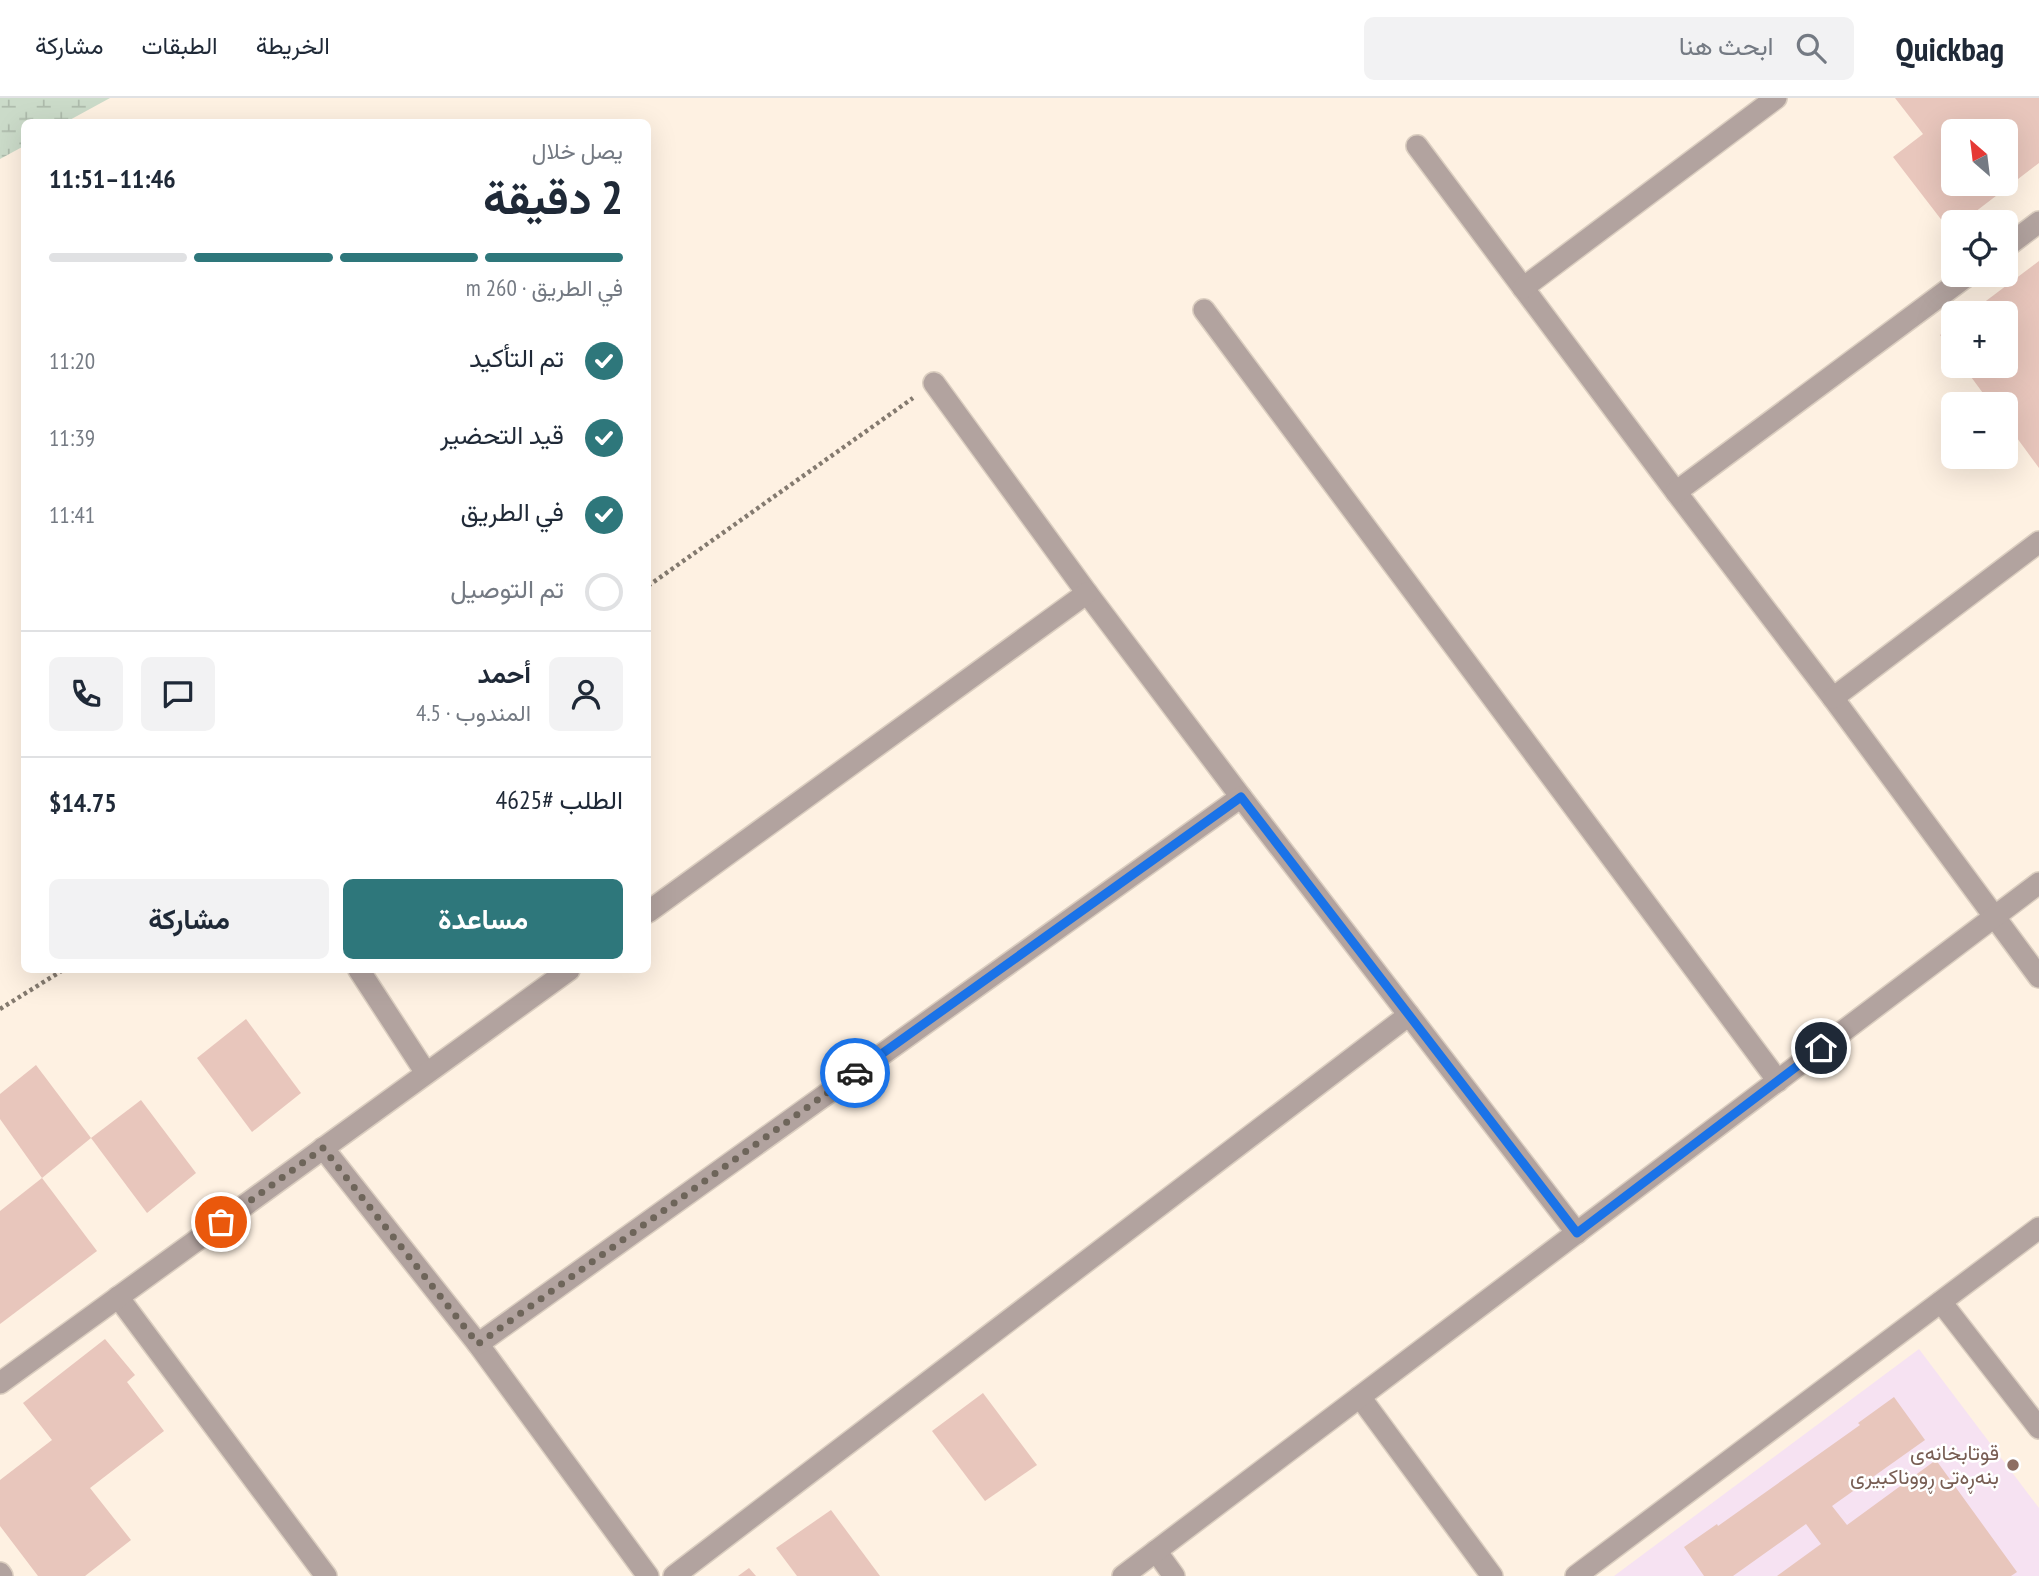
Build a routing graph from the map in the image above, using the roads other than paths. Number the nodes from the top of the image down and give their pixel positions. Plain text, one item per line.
1 (1776, 98) edge
2 (1417, 146) dead end
3 (2039, 222) edge
4 (2018, 238) edge
5 (1952, 287) edge
6 (1523, 288) junction
7 (1203, 310) dead end
8 (934, 383) road end
9 (1676, 492) junction
10 (2039, 542) edge
11 (1087, 593) junction
12 (1833, 698) junction
13 (1241, 797) junction
14 (2039, 883) edge
15 (651, 910) edge
16 (1994, 917) junction
17 (361, 973) edge
18 (565, 973) edge
19 (2039, 977) edge
20 (1409, 1014) junction
21 (426, 1073) junction
22 (1778, 1081) junction
23 (323, 1148) junction
24 (2039, 1228) edge
25 (1577, 1233) junction
26 (118, 1297) junction
27 (1941, 1302) junction
28 (478, 1344) junction
29 (0, 1383) edge
30 (1360, 1397) junction
31 (2039, 1428) edge
32 (1156, 1551) junction
33 (326, 1576) edge
34 (648, 1576) edge
35 (674, 1576) edge
36 (1124, 1576) edge
37 (1174, 1576) edge
38 (1492, 1576) edge
39 (1576, 1576) edge

1 - 6 street
2 - 6 street
3 - 4 street
5 - 9 street
6 - 9 street
7 - 22 street
8 - 11 street
9 - 12 street
10 - 12 street
11 - 13 street
11 - 15 street
12 - 16 street
13 - 20 street
13 - 28 street
14 - 16 street
16 - 19 street
16 - 22 street
17 - 21 street
18 - 21 street
20 - 25 street
20 - 35 street
21 - 23 street
22 - 25 street
23 - 26 street
23 - 28 street
24 - 27 street
25 - 30 street
26 - 29 street
26 - 33 street
27 - 31 street
27 - 39 street
28 - 34 street
30 - 32 street
30 - 38 street
32 - 36 street
32 - 37 street

